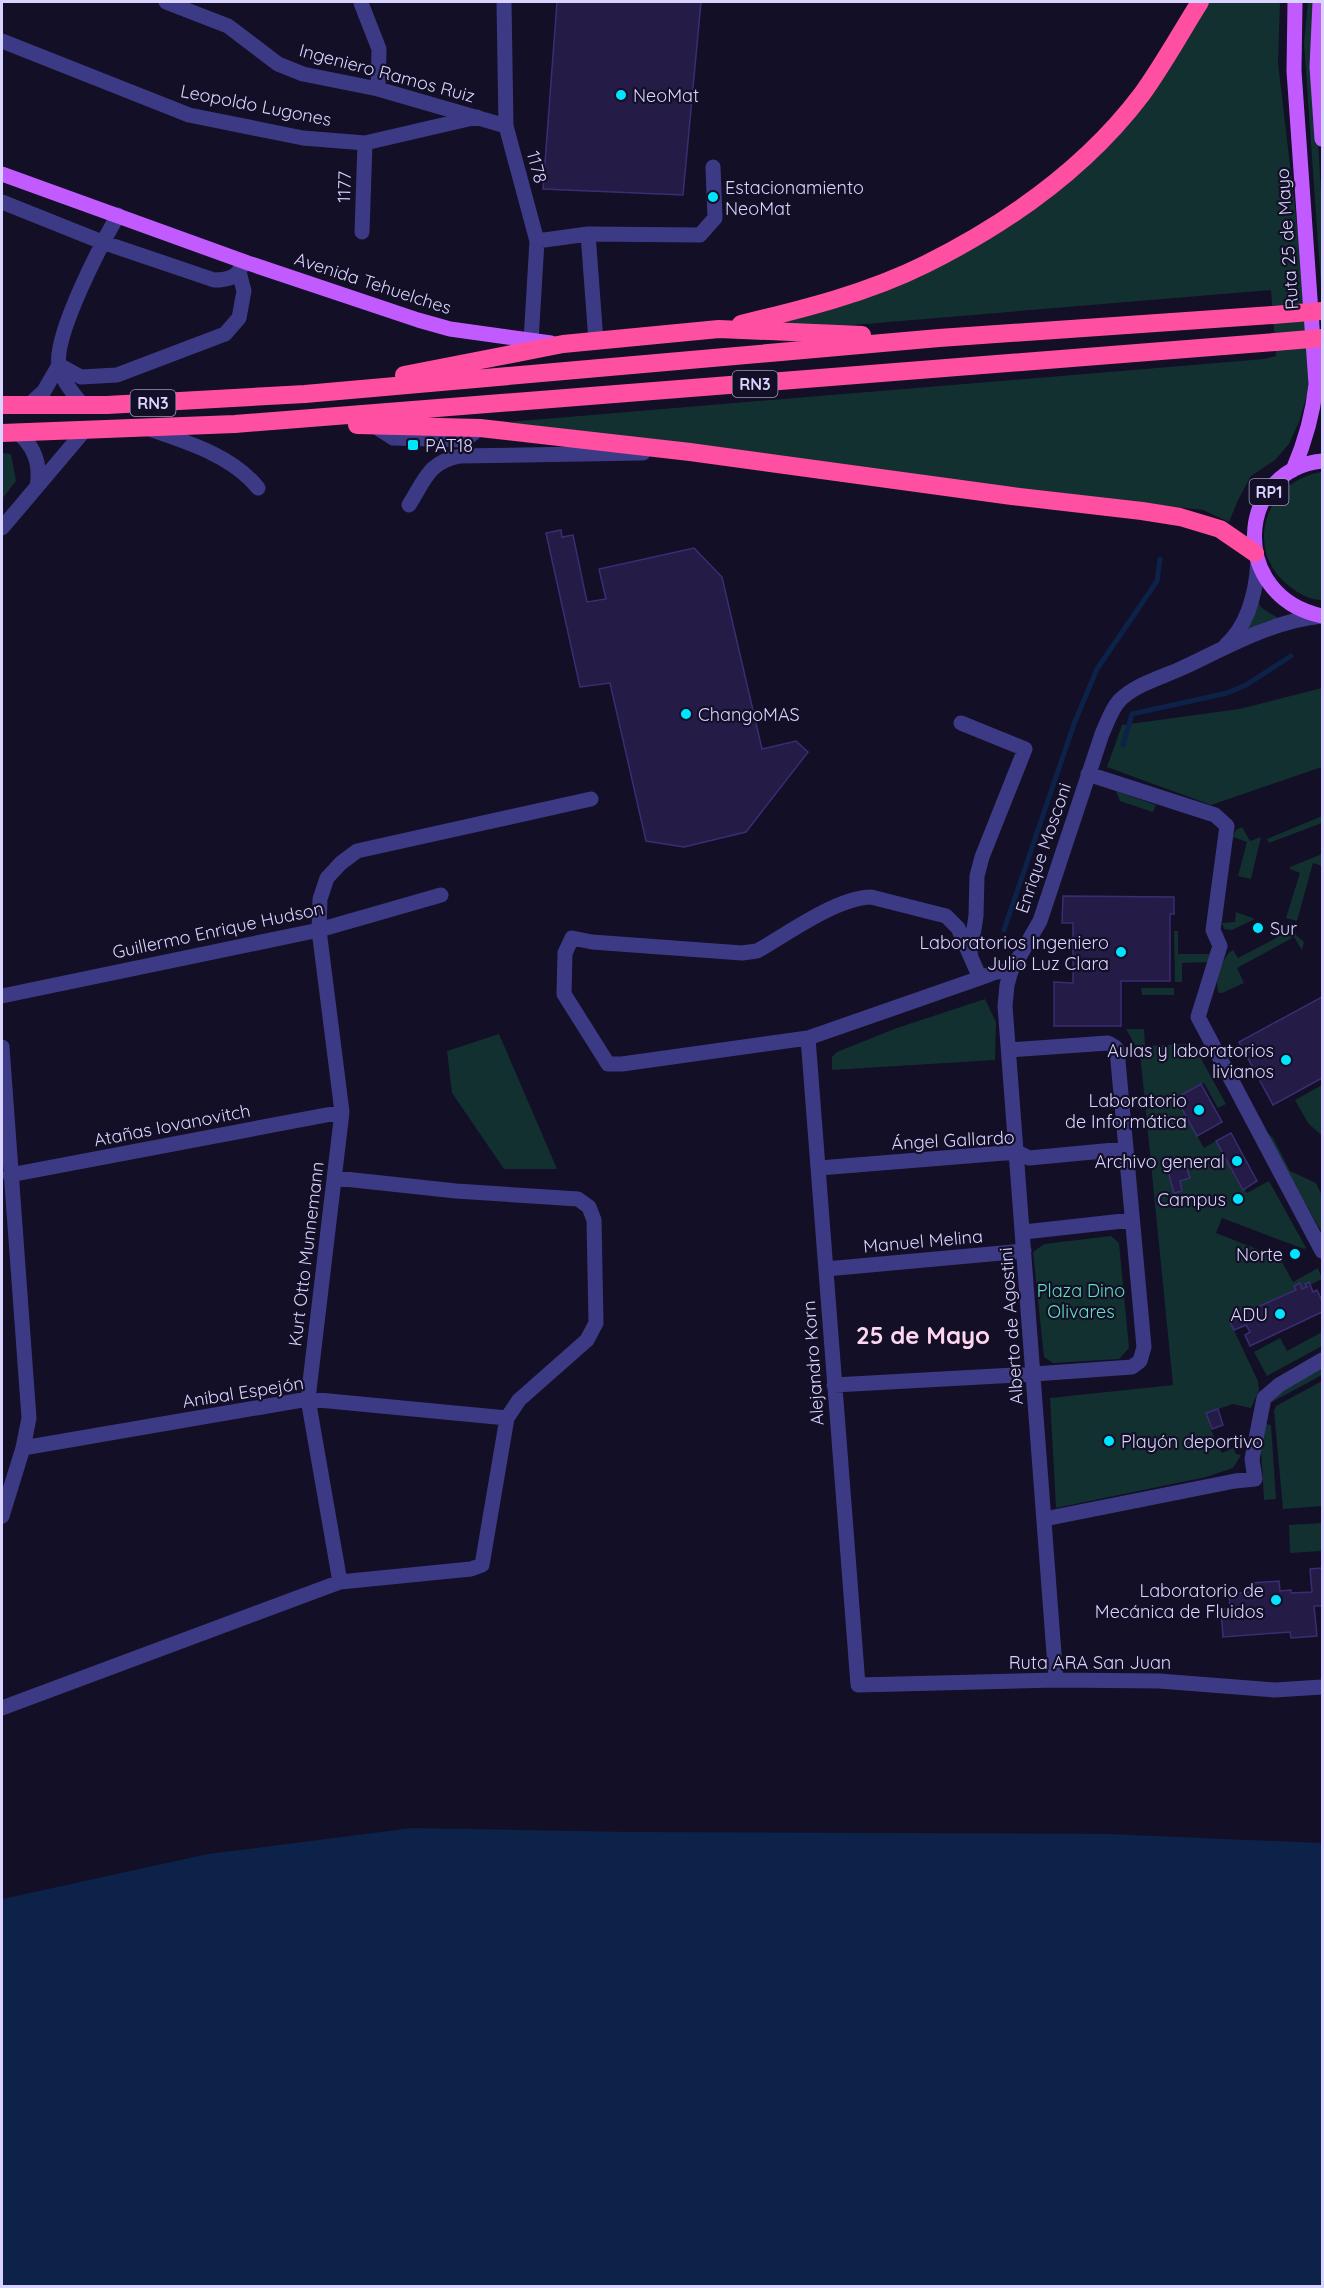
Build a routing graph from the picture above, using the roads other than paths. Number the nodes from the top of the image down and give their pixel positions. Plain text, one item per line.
1 (166, 2) edge
2 (504, 2) edge
3 (1200, 2) edge
4 (1295, 2) edge
5 (1320, 2) edge
6 (361, 3) dead end
7 (2, 41) edge
8 (378, 89) junction
9 (477, 117) junction
10 (506, 126) junction
11 (1323, 139) edge
12 (365, 143) junction
13 (713, 167) dead end
14 (2, 174) edge
15 (2, 202) edge
16 (118, 215) junction
17 (362, 232) dead end
18 (588, 234) junction
19 (537, 241) junction
20 (102, 242) junction
21 (242, 267) junction
22 (1323, 311) edge
23 (719, 329) junction
24 (939, 338) junction
25 (1323, 338) edge
26 (531, 341) junction
27 (596, 341) junction
28 (563, 344) junction
29 (59, 365) junction
30 (305, 394) junction
31 (2, 405) edge
32 (28, 406) junction
33 (83, 406) junction
34 (235, 424) junction
35 (146, 428) junction
36 (85, 430) junction
37 (10, 433) edge
38 (690, 452) junction
39 (1323, 461) edge
40 (1293, 470) junction
41 (37, 487) junction
42 (258, 488) dead end
43 (409, 505) dead end
44 (2, 528) edge
45 (1256, 557) junction
46 (1322, 616) edge
47 (1221, 649) junction
48 (961, 723) dead end
49 (1088, 774) junction
50 (591, 799) dead end
51 (441, 895) dead end
52 (319, 930) junction
53 (970, 954) junction
54 (1011, 971) junction
55 (980, 978) junction
56 (2, 996) edge
57 (808, 1038) junction
58 (2, 1047) edge
59 (1009, 1050) junction
60 (342, 1112) junction
61 (1125, 1149) junction
62 (1017, 1152) junction
63 (819, 1168) junction
64 (10, 1175) junction
65 (336, 1178) junction
66 (1132, 1220) junction
67 (1024, 1232) junction
68 (1024, 1251) junction
69 (1323, 1251) edge
70 (826, 1269) junction
71 (1323, 1360) edge
72 (1034, 1374) junction
73 (834, 1385) junction
74 (308, 1399) junction
75 (507, 1418) junction
76 (23, 1448) junction
77 (2, 1516) edge
78 (1044, 1519) junction
79 (340, 1582) junction
80 (1056, 1680) junction
81 (858, 1685) joint
82 (1323, 1687) edge
83 (2, 1708) edge

1 - 8 street, Ingeniero Ramos Ruiz
2 - 10 street, 1178
3 - 23 highway
4 - 40 main road, Ruta 25 de Mayo
5 - 11 main road
6 - 8 street
7 - 12 street, Leopoldo Lugones
8 - 9 street, Ingeniero Ramos Ruiz
9 - 10 street, Ingeniero Ramos Ruiz
9 - 12 street, Leopoldo Lugones
10 - 19 street, 1178
12 - 17 street, 1177
13 - 18 street
14 - 16 main road, Avenida Tehuelches
15 - 20 street
16 - 20 street
16 - 21 main road, Avenida Tehuelches
18 - 19 street
18 - 27 street
19 - 26 street, 1178
20 - 21 street
20 - 29 street
21 - 26 main road, Avenida Tehuelches
21 - 29 street
22 - 24 highway, RN3, bridge
23 - 24 highway
23 - 27 highway
24 - 30 highway, RN3
25 - 34 highway, RN3, bridge
26 - 28 main road, Avenida Tehuelches
27 - 28 highway
28 - 30 highway
29 - 32 street
29 - 33 street
30 - 33 highway, RN3
31 - 32 highway, RN3
32 - 33 highway, RN3
34 - 35 highway, RN3
34 - 38 highway
35 - 36 highway, RN3
35 - 42 street
36 - 37 highway, RN3
36 - 41 street
37 - 41 street
38 - 43 street
38 - 45 highway
39 - 40 main road, Ruta 25 de Mayo / RP1
40 - 45 main road, Ruta 25 de Mayo / RP1
41 - 44 street
45 - 46 main road
45 - 47 street, Enrique Mosconi
46 - 47 street, Enrique Mosconi
47 - 49 street, Enrique Mosconi
48 - 53 street
49 - 54 street, Enrique Mosconi
49 - 69 street
50 - 52 street, Kurt Otto Munnemann
51 - 52 street, Guillermo Enrique Hudson
52 - 56 street, Guillermo Enrique Hudson
52 - 60 street, Kurt Otto Munnemann
53 - 55 street
53 - 57 street
54 - 55 street
54 - 59 street, Alberto de Agostini
55 - 57 street
57 - 63 street, Alejandro Korn
58 - 64 street
59 - 61 street
59 - 62 street, Alberto de Agostini
60 - 64 street, Atañas Iovanovitch
60 - 65 street, Kurt Otto Munnemann
61 - 62 street, Ángel Gallardo
61 - 66 street
62 - 63 street, Ángel Gallardo
62 - 67 street, Alberto de Agostini
63 - 70 street, Alejandro Korn
64 - 76 street
65 - 74 street, Kurt Otto Munnemann
65 - 75 street
66 - 67 street
66 - 72 street
67 - 68 street, Alberto de Agostini
68 - 70 street, Manuel Melina
68 - 72 street, Alberto de Agostini
70 - 73 street, Alejandro Korn
71 - 78 street
72 - 73 street
72 - 78 street, Alberto de Agostini
73 - 81 street, Alejandro Korn
74 - 75 street, Anibal Espejón
74 - 76 street, Anibal Espejón
74 - 79 street, Kurt Otto Munnemann
75 - 79 street
76 - 77 street
78 - 80 street, Alberto de Agostini
79 - 83 street
80 - 81 street, Ruta ARA San Juan
80 - 82 street, Ruta ARA San Juan

